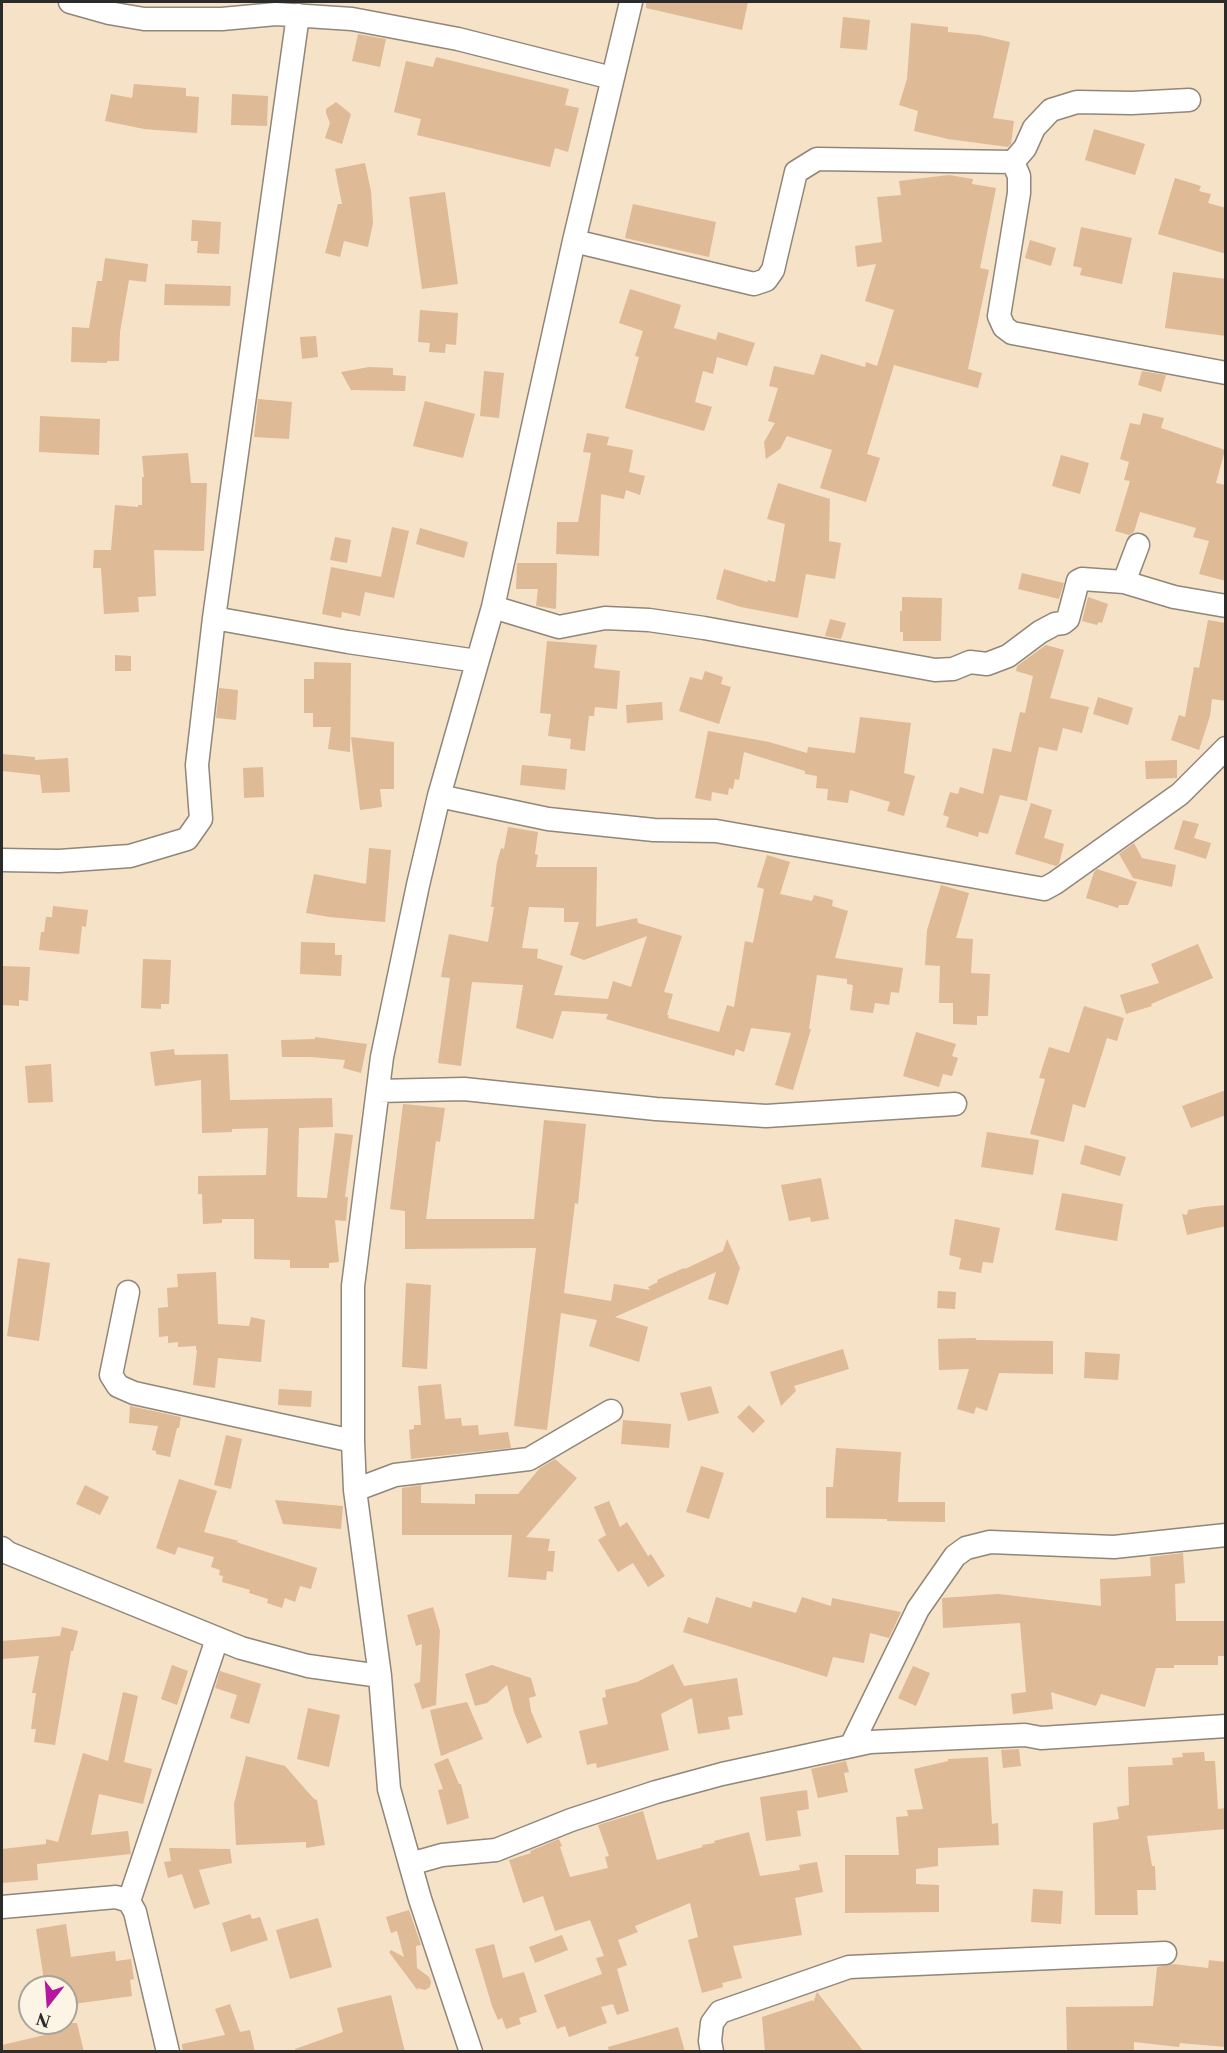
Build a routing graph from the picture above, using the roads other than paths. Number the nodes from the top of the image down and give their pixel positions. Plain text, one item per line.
1 (70, 2) edge
2 (631, 2) edge
3 (298, 15) junction
4 (612, 78) junction
5 (1189, 100) dead end
6 (1013, 162) junction
7 (574, 241) junction
8 (1226, 373) edge
9 (1138, 545) dead end
10 (1124, 582) junction
11 (1226, 606) edge
12 (493, 607) junction
13 (214, 618) junction
14 (477, 661) junction
15 (1226, 748) edge
16 (439, 796) junction
17 (2, 860) edge
18 (378, 1091) junction
19 (955, 1104) dead end
20 (128, 1292) dead end
21 (611, 1411) dead end
22 (353, 1441) junction
23 (355, 1490) junction
24 (1226, 1535) edge
25 (4, 1558) edge
26 (217, 1639) junction
27 (380, 1676) junction
28 (1226, 1726) edge
29 (851, 1746) junction
30 (410, 1864) junction
31 (129, 1901) junction
32 (2, 1907) edge
33 (1165, 1953) dead end
34 (470, 2051) edge
35 (168, 2052) edge
36 (712, 2052) edge

1 - 3 street
2 - 4 street
3 - 4 street
3 - 13 street
4 - 7 street
5 - 6 street
6 - 7 street
6 - 8 street
7 - 12 street
9 - 10 street
10 - 11 street
10 - 12 street
12 - 14 street
13 - 14 street
13 - 17 street
14 - 16 street
15 - 16 street
16 - 18 street
18 - 19 street
18 - 22 street
20 - 22 street
21 - 23 street
22 - 23 street
23 - 27 street
24 - 29 street
25 - 26 street
26 - 27 street
26 - 31 street
27 - 30 street
28 - 29 street
29 - 30 street
30 - 34 street
31 - 32 street
31 - 35 street
33 - 36 street

